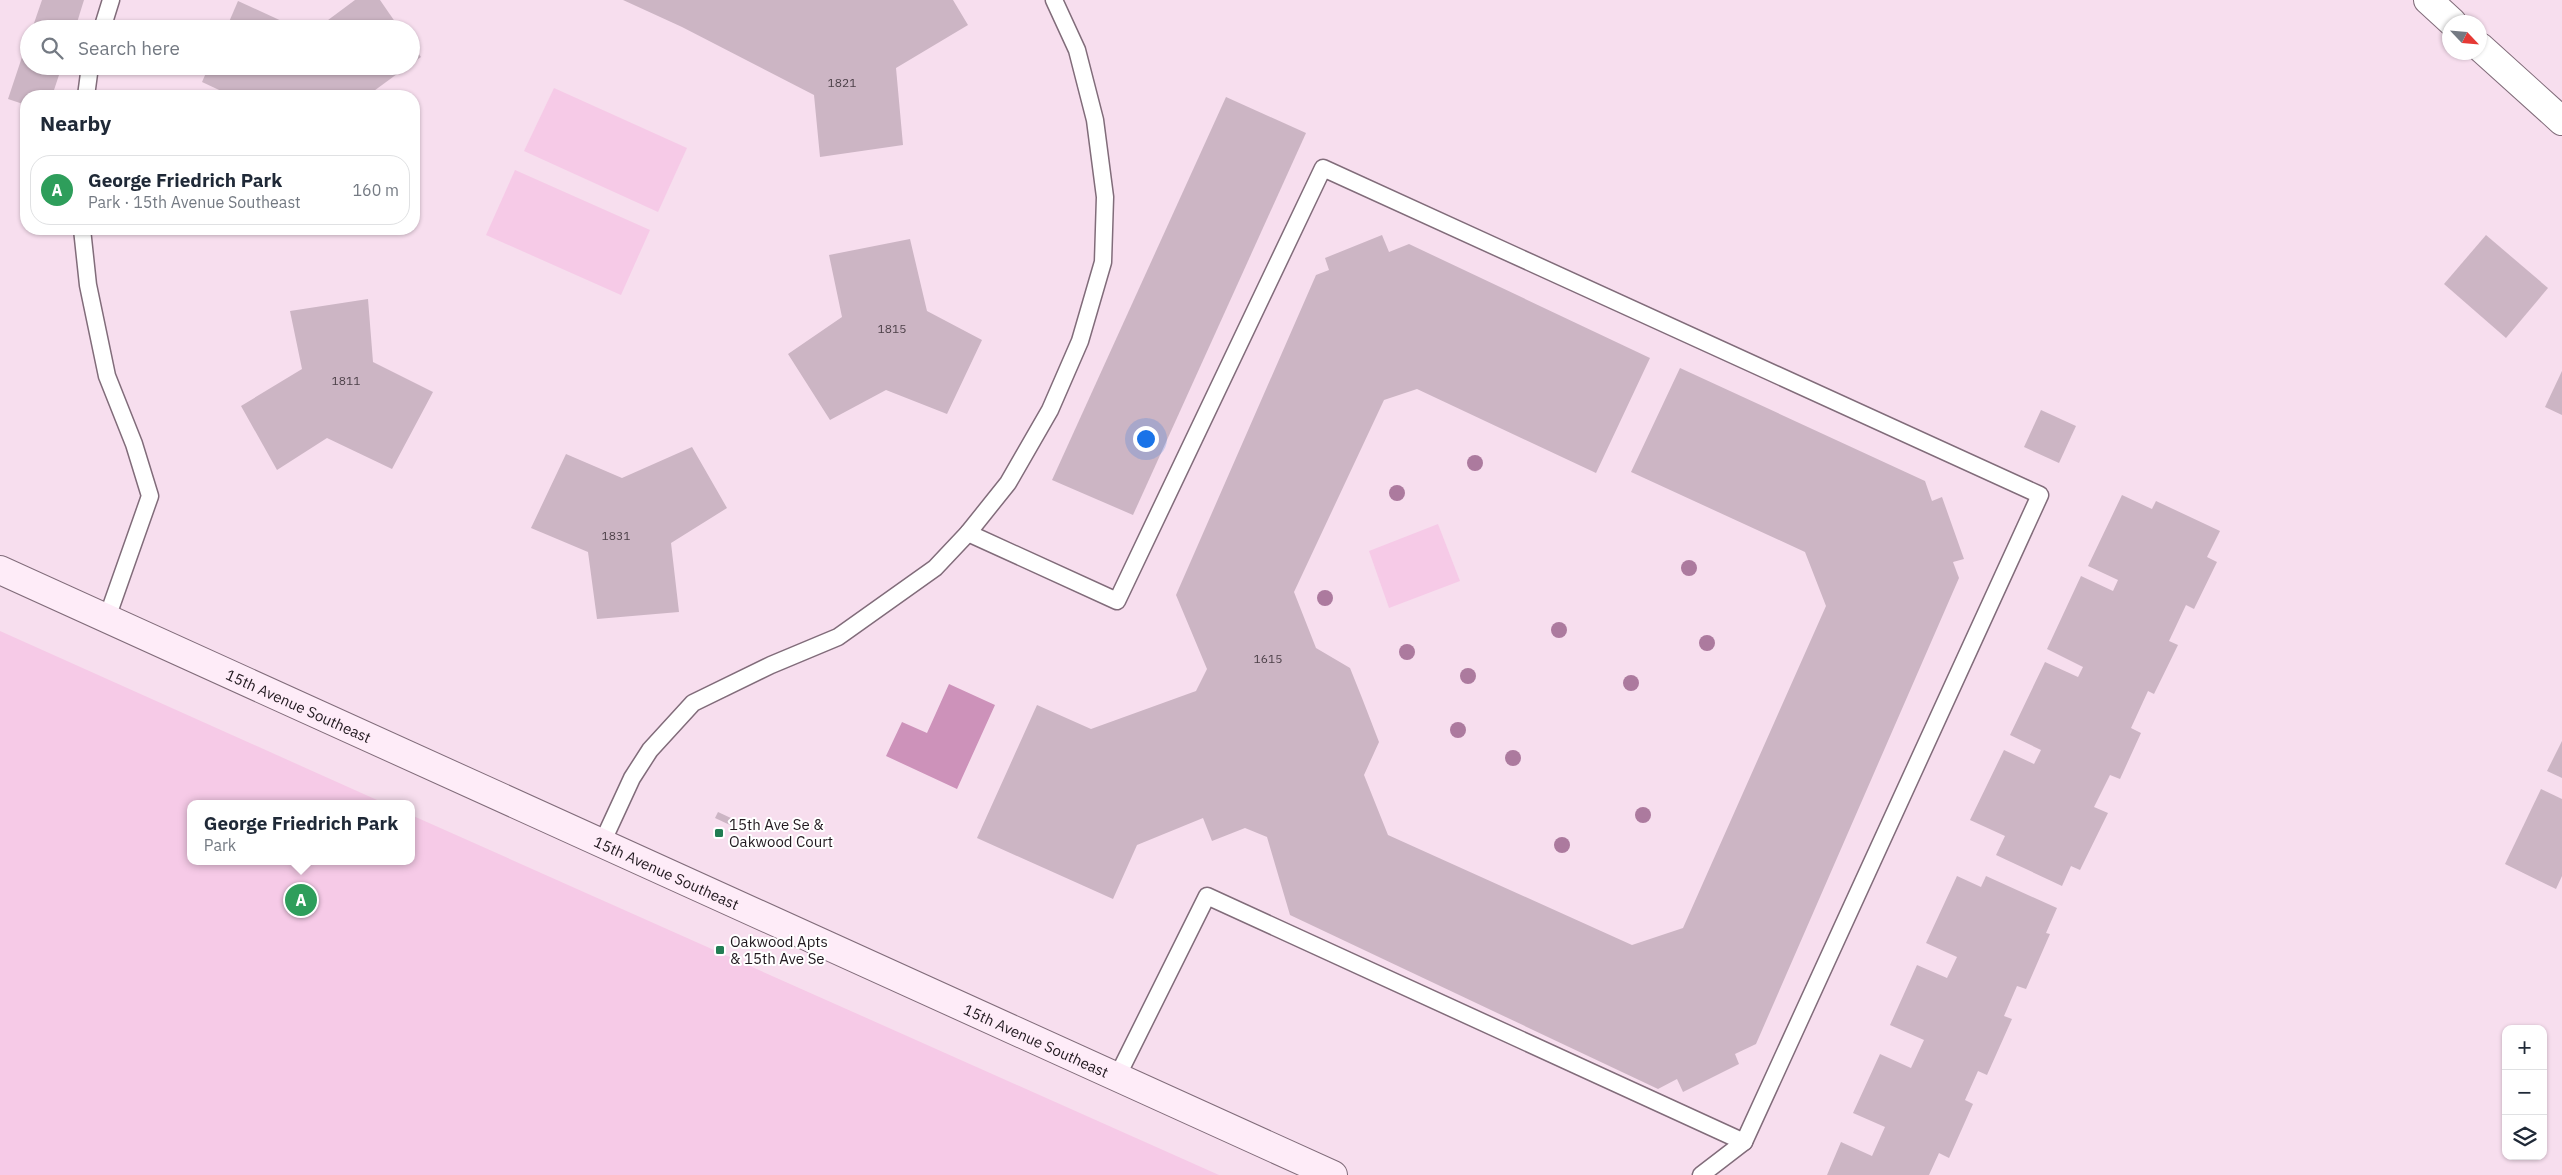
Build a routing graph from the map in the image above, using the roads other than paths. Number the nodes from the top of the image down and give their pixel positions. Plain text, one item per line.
1 (111, 0) edge
2 (1054, 0) edge
3 (2428, 0) edge
4 (2444, 15) edge
5 (105, 20) edge
6 (2487, 53) edge
7 (89, 75) edge
8 (87, 90) edge
9 (2562, 121) edge
10 (83, 235) edge
11 (968, 533) junction
12 (0, 570) edge
13 (107, 618) junction
14 (602, 843) junction
15 (1117, 1077) junction
16 (1744, 1142) junction
17 (1333, 1175) edge
18 (1701, 1175) edge

1 - 5 lane
2 - 11 lane
3 - 4 street
6 - 9 street
7 - 8 lane
10 - 13 lane
11 - 14 lane
11 - 16 lane
12 - 13 street, 15th Avenue Southeast
13 - 14 street, 15th Avenue Southeast
14 - 15 street, 15th Avenue Southeast
15 - 16 lane
15 - 17 street, 15th Avenue Southeast
16 - 18 lane

